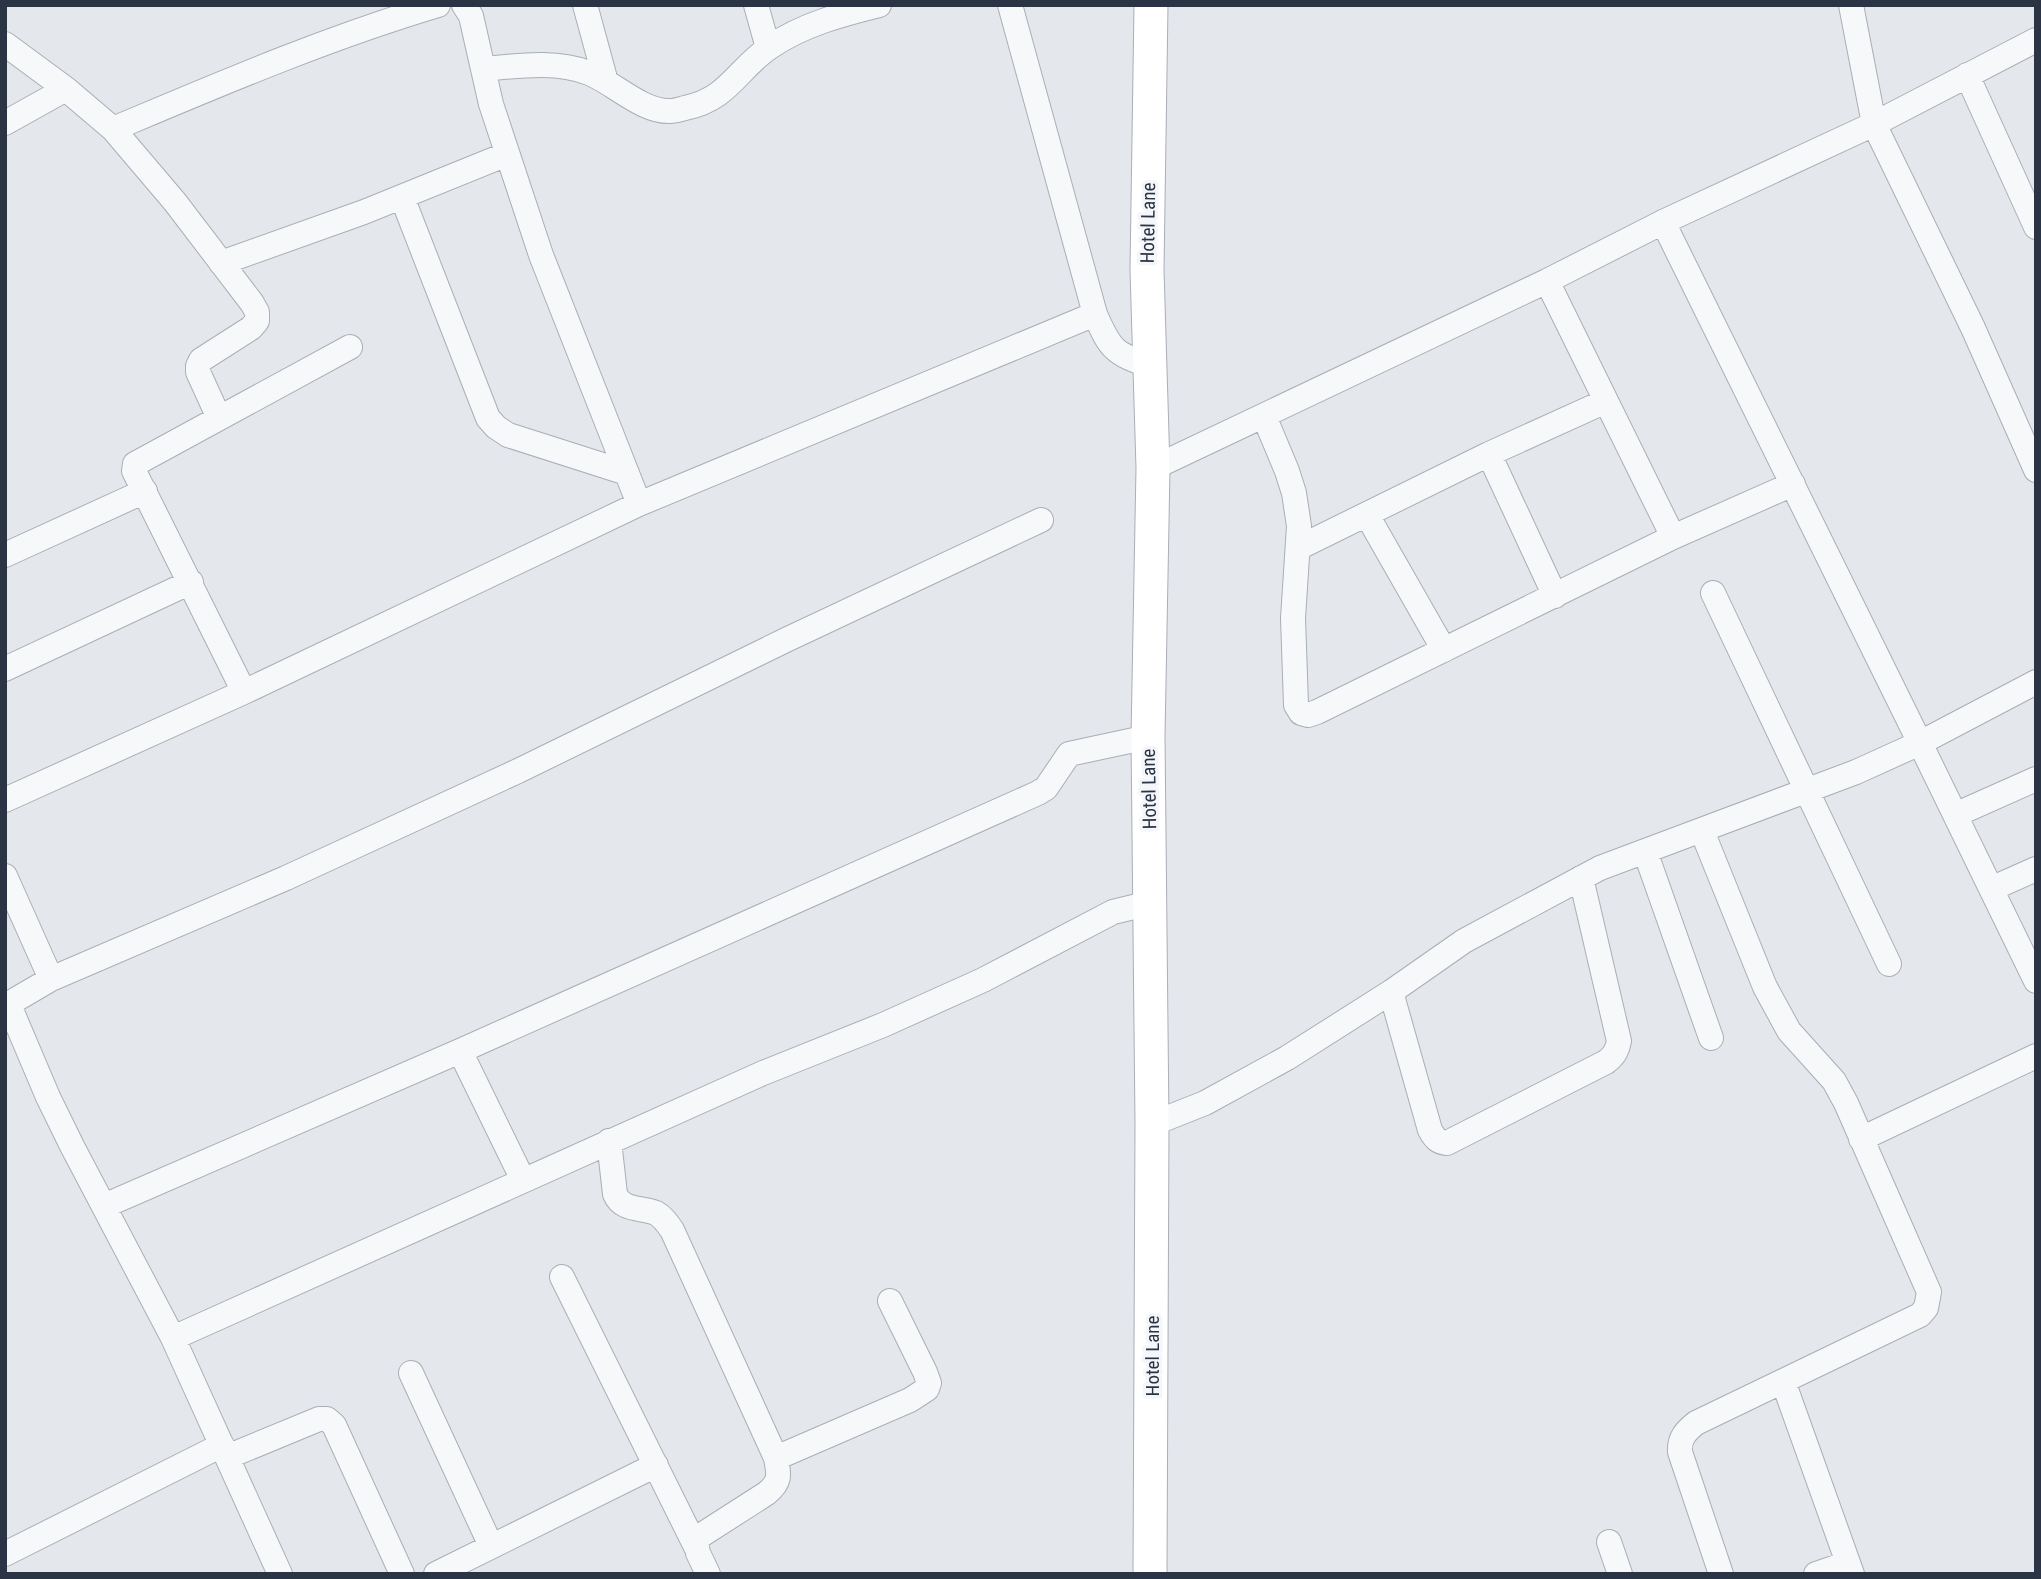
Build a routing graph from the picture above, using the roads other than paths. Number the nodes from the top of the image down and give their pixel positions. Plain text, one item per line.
1 (438, 5) edge
2 (464, 5) edge
3 (585, 5) edge
4 (756, 5) edge
5 (879, 5) edge
6 (1010, 5) edge
7 (1151, 5) edge
8 (1851, 5) edge
9 (2036, 40) edge
10 (5, 44) edge
11 (768, 48) junction
12 (483, 69) junction
13 (1968, 75) junction
14 (606, 82) junction
15 (66, 89) junction
16 (5, 123) edge
17 (1874, 124) junction
18 (113, 129) junction
19 (507, 154) junction
20 (402, 197) junction
21 (1663, 222) junction
22 (2036, 227) edge
23 (221, 262) junction
24 (1547, 281) junction
25 (1095, 314) junction
26 (351, 347) dead end
27 (1137, 361) junction
28 (1606, 401) junction
29 (1264, 416) junction
30 (219, 418) junction
31 (1489, 454) junction
32 (1153, 468) junction
33 (2036, 470) edge
34 (627, 472) junction
35 (1793, 484) junction
36 (145, 491) junction
37 (639, 504) junction
38 (1367, 515) junction
39 (1041, 520) dead end
40 (1673, 537) junction
41 (1298, 548) junction
42 (5, 555) edge
43 (191, 582) junction
44 (1713, 593) dead end
45 (1555, 596) junction
46 (1444, 650) junction
47 (5, 669) edge
48 (2036, 682) edge
49 (244, 692) junction
50 (1124, 742) junction
51 (1920, 743) junction
52 (2036, 779) edge
53 (1807, 791) junction
54 (5, 800) edge
55 (1955, 815) junction
56 (1702, 831) junction
57 (1645, 851) junction
58 (2036, 869) edge
59 (5, 876) edge
60 (1581, 878) junction
61 (1991, 890) junction
62 (1135, 906) junction
63 (1889, 964) dead end
64 (51, 979) junction
65 (2036, 981) edge
66 (1391, 992) junction
67 (7, 1005) edge
68 (1711, 1038) dead end
69 (460, 1051) junction
70 (2036, 1056) edge
71 (1152, 1124) junction
72 (1861, 1139) junction
73 (609, 1141) junction
74 (523, 1180) junction
75 (104, 1206) junction
76 (562, 1277) dead end
77 (890, 1301) dead end
78 (173, 1338) junction
79 (411, 1373) dead end
80 (1783, 1381) junction
81 (224, 1451) junction
82 (776, 1458) junction
83 (656, 1465) junction
84 (1609, 1542) dead end
85 (491, 1546) junction
86 (696, 1547) junction
87 (5, 1554) edge
88 (1850, 1569) edge
89 (280, 1574) edge
90 (402, 1574) edge
91 (436, 1574) edge
92 (708, 1574) edge
93 (1150, 1574) edge
94 (1620, 1574) edge
95 (1721, 1574) edge
96 (1816, 1574) edge

1 - 18 street
2 - 12 street
3 - 14 street
4 - 11 street
5 - 11 street
6 - 25 street
7 - 27 street, Hotel Lane
8 - 17 street
9 - 13 street
10 - 15 street
11 - 14 street
12 - 14 street
12 - 19 street
13 - 17 street
13 - 22 street
15 - 16 street
15 - 18 street
17 - 21 street
17 - 33 street
18 - 23 street
19 - 20 street
19 - 34 street
20 - 23 street
20 - 34 street
21 - 24 street
21 - 35 street
23 - 30 street
24 - 28 street
24 - 29 street
25 - 27 street
25 - 37 street
26 - 30 street
27 - 32 street, Hotel Lane
28 - 31 street
28 - 40 street
29 - 32 street
29 - 41 street
30 - 36 street
31 - 38 street
31 - 45 street
32 - 50 street, Hotel Lane
34 - 37 street
35 - 40 street
35 - 51 street
36 - 42 street
36 - 43 street
37 - 49 street
38 - 41 street
38 - 46 street
39 - 64 street
40 - 45 street
41 - 46 street
43 - 47 street
43 - 49 street
44 - 53 street
45 - 46 street
48 - 51 street
49 - 54 street
50 - 62 street, Hotel Lane
50 - 69 street
51 - 53 street
51 - 55 street
52 - 55 street
53 - 56 street
53 - 63 street
55 - 61 street
56 - 57 street
56 - 72 street
57 - 60 street
57 - 68 street
58 - 61 street
59 - 64 street
60 - 66 street
60 - 66 street
61 - 65 street
62 - 71 street, Hotel Lane
62 - 73 street
64 - 67 street
66 - 71 street
67 - 75 street
69 - 74 street
69 - 75 street
70 - 72 street
71 - 93 street, Hotel Lane
72 - 80 street
73 - 74 street
73 - 82 street
74 - 78 street
75 - 78 street
76 - 83 street
77 - 82 street
78 - 81 street
79 - 85 street
80 - 88 street
80 - 95 street
81 - 87 street
81 - 89 street
81 - 90 street
82 - 86 street
83 - 85 street
83 - 86 street
84 - 94 street
85 - 91 street
86 - 92 street
88 - 96 street

